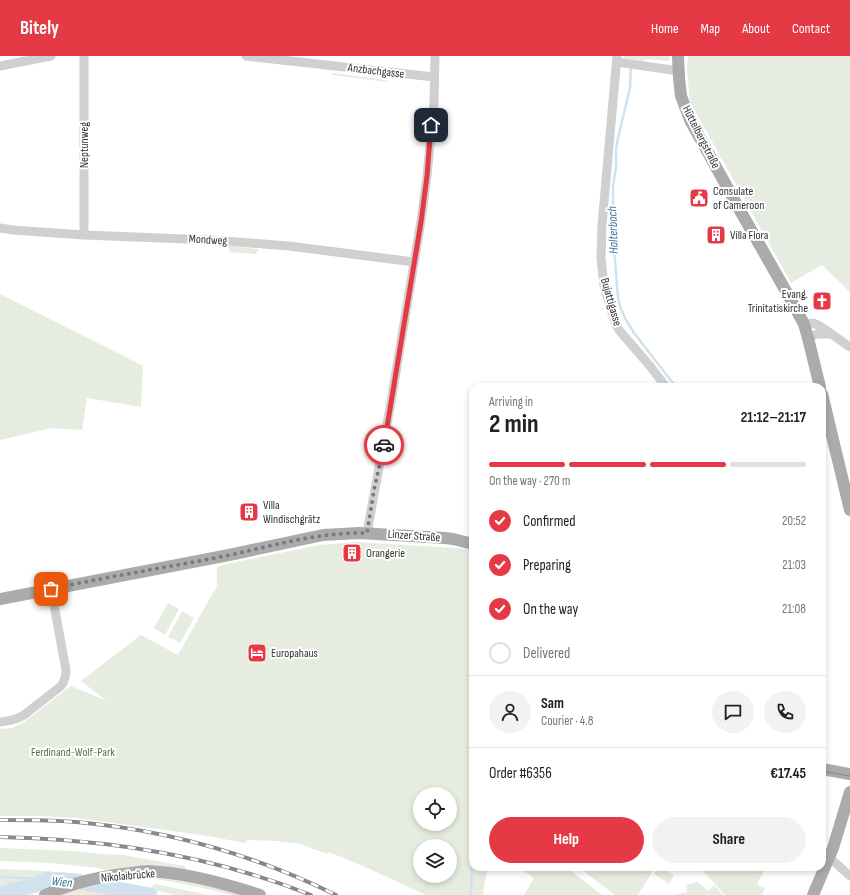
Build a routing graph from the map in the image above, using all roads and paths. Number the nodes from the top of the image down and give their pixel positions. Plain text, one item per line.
1 (51, 56) edge
2 (84, 56) edge
3 (246, 56) edge
4 (435, 56) edge
5 (678, 56) edge
6 (617, 59) edge
7 (315, 60) edge
8 (0, 66) edge
9 (678, 71) junction
10 (434, 77) junction
11 (0, 228) edge
12 (84, 235) junction
13 (414, 262) junction
14 (804, 324) junction
15 (831, 334) junction
16 (808, 338) junction
17 (850, 348) edge
18 (663, 383) edge
19 (819, 383) edge
20 (826, 411) edge
21 (850, 510) edge
22 (367, 533) junction
23 (469, 543) edge
24 (51, 589) junction
25 (0, 599) edge
26 (0, 722) edge
27 (826, 770) edge
28 (850, 774) edge
29 (850, 792) edge
30 (830, 857) junction
31 (826, 866) edge
32 (824, 871) edge
33 (850, 876) edge
34 (45, 895) edge
35 (260, 895) edge
36 (813, 895) edge

1 - 8 street
2 - 12 street, Neptunweg
3 - 7 street, Anzbachgasse
4 - 10 street
5 - 9 main road, Hüttelbergstraße
6 - 9 street
6 - 18 street, Bujattigasse
7 - 10 street, Anzbachgasse
9 - 14 main road, Hüttelbergstraße
10 - 13 street
11 - 12 street, Mondweg
12 - 13 street, Mondweg
13 - 22 street
14 - 15 street
14 - 16 main road, Hüttelbergstraße
15 - 16 street
15 - 17 street
16 - 19 main road, Hüttelbergstraße
20 - 21 main road
22 - 23 main road, Linzer Straße
22 - 24 main road, Linzer Straße
24 - 25 main road, Linzer Straße
24 - 26 street
27 - 28 main road
29 - 30 main road
30 - 31 main road
30 - 33 street
32 - 36 main road
34 - 35 main road, Nikolaibrücke

